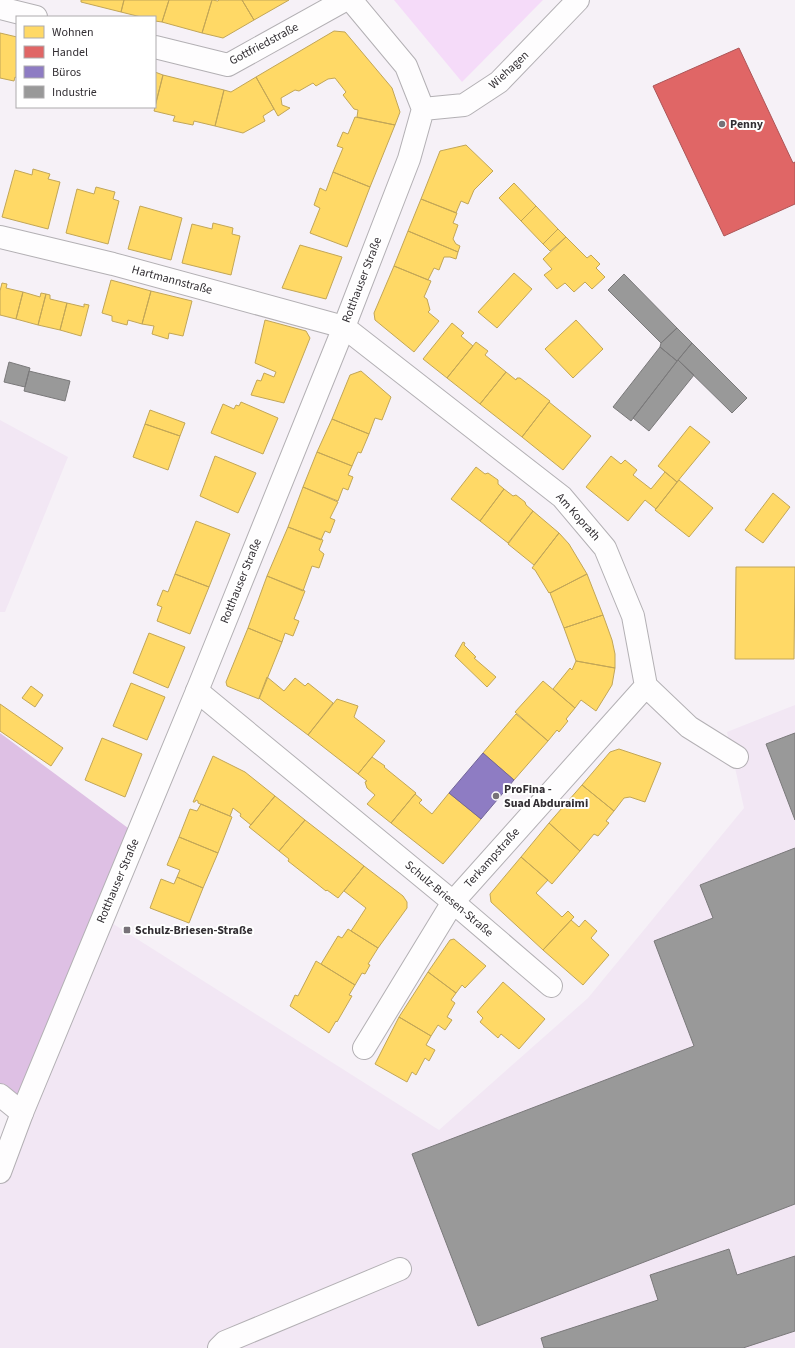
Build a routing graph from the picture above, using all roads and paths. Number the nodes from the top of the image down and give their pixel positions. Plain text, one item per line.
1 (345, 0) edge
2 (351, 0) edge
3 (578, 0) edge
4 (0, 8) edge
5 (32, 16) edge
6 (156, 47) edge
7 (424, 109) junction
8 (0, 237) edge
9 (344, 328) junction
10 (646, 686) junction
11 (197, 691) junction
12 (737, 758) dead end
13 (453, 902) junction
14 (551, 986) dead end
15 (364, 1048) dead end
16 (0, 1095) edge
17 (22, 1113) junction
18 (0, 1172) edge
19 (400, 1268) dead end
20 (219, 1348) edge

1 - 6 street, Gottfriedstraße
2 - 7 street
3 - 7 street, Wiehagen
4 - 5 street
7 - 9 street, Rotthauser Straße
8 - 9 street, Hartmannstraße
9 - 10 street, Am Koprath
9 - 11 street, Rotthauser Straße
10 - 12 street
10 - 13 street, Terkampstraße
11 - 13 street, Schulz-Briesen-Straße
11 - 17 street, Rotthauser Straße
13 - 14 street, Schulz-Briesen-Straße
13 - 15 street, Terkampstraße
16 - 17 street
17 - 18 street, Rotthauser Straße
19 - 20 street

